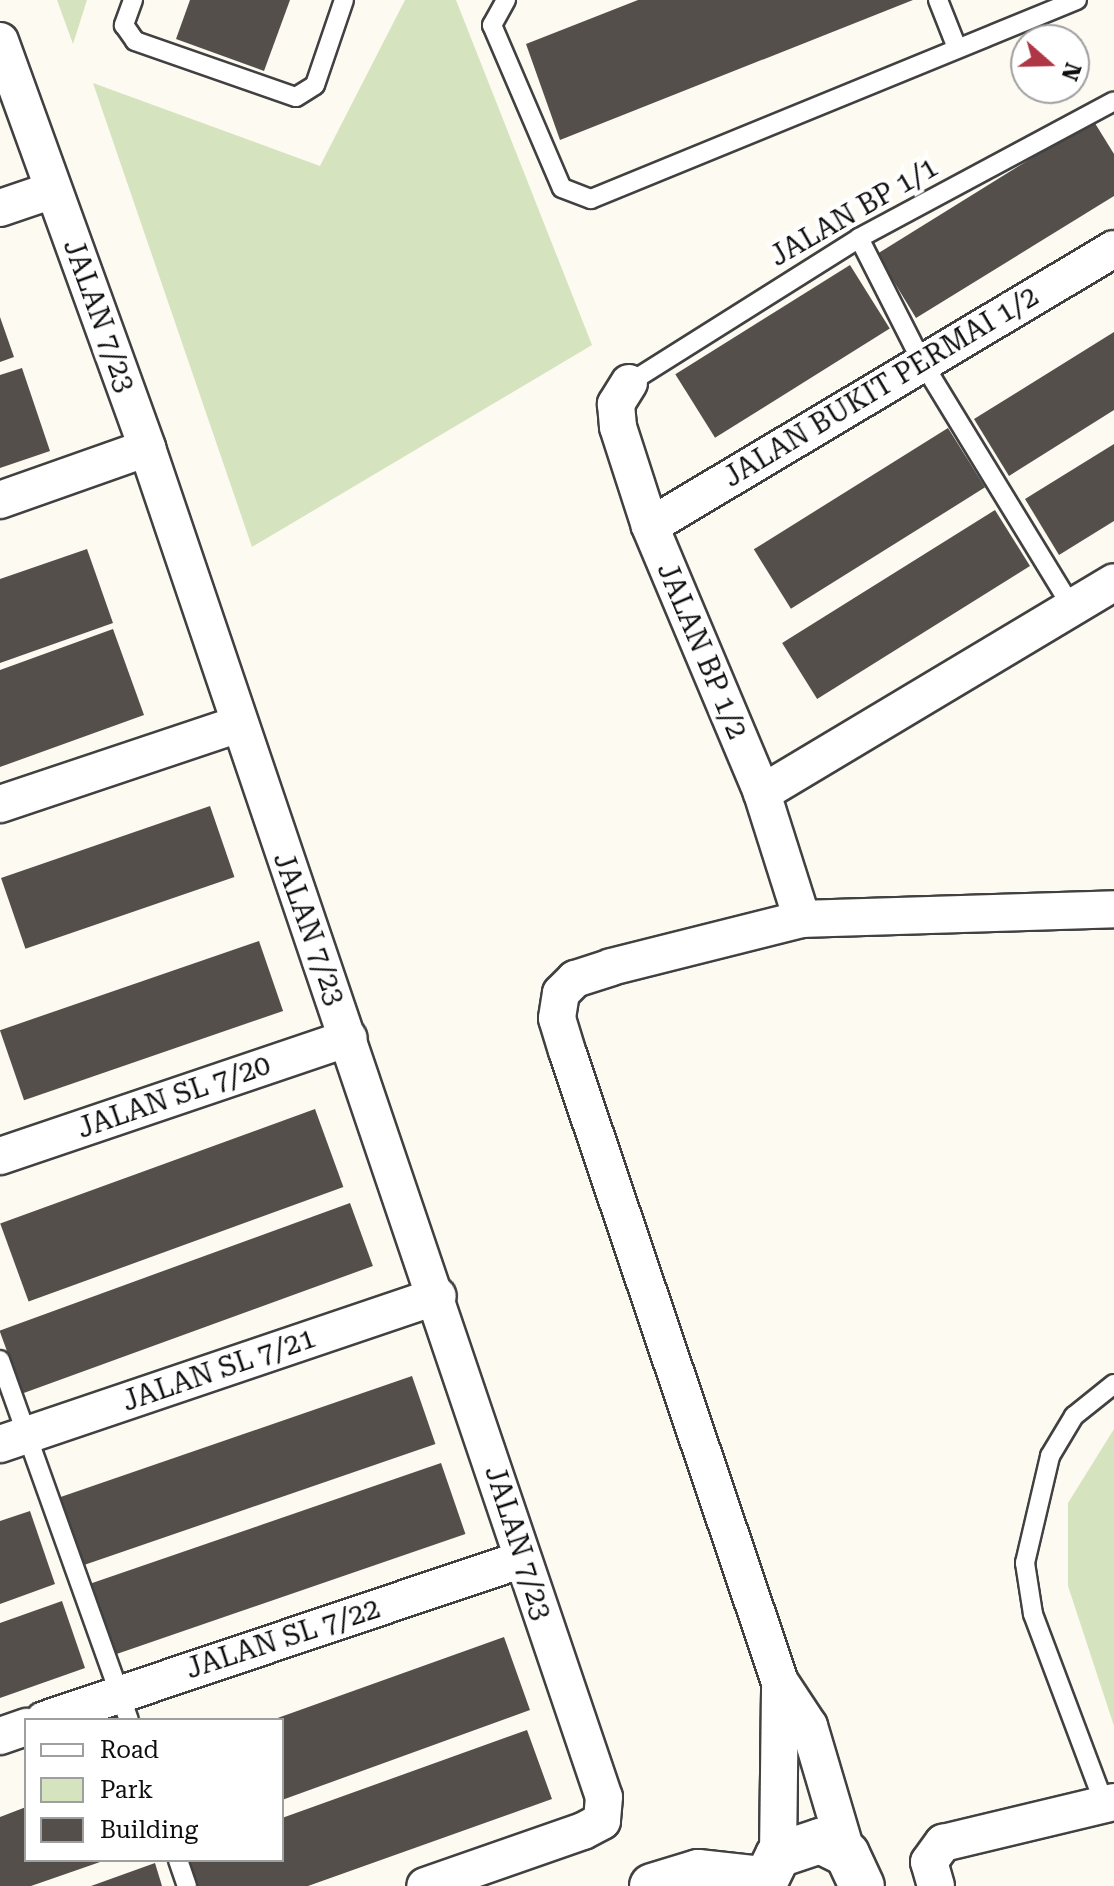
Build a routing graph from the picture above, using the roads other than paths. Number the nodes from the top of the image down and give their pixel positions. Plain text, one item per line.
1 (133, 0) edge
2 (344, 0) edge
3 (506, 0) edge
4 (938, 0) edge
5 (1077, 0) edge
6 (0, 41) edge
7 (957, 48) junction
8 (1114, 101) edge
9 (53, 190) junction
10 (0, 208) edge
11 (859, 238) junction
12 (1114, 249) edge
13 (921, 360) junction
14 (629, 383) joint
15 (147, 448) junction
16 (0, 500) edge
17 (650, 526) junction
18 (1114, 582) edge
19 (1073, 609) junction
20 (236, 725) junction
21 (762, 793) junction
22 (0, 804) edge
23 (1114, 909) edge
24 (802, 919) junction
25 (349, 1038) junction
26 (0, 1156) edge
27 (438, 1296) junction
28 (0, 1360) edge
29 (1114, 1384) edge
30 (12, 1440) edge
31 (523, 1559) junction
32 (780, 1682) junction
33 (125, 1707) edge
34 (56, 1718) edge
35 (24, 1728) edge
36 (0, 1736) edge
37 (1109, 1802) edge
38 (179, 1862) edge
39 (768, 1873) edge
40 (859, 1876) edge
41 (187, 1886) edge
42 (425, 1886) edge
43 (652, 1886) edge
44 (936, 1886) edge

1 - 2 lane
3 - 7 lane
4 - 7 lane
5 - 7 lane
6 - 9 street, JALAN 7/23
8 - 11 lane, JALAN BP 1/1
9 - 10 street
9 - 15 street, JALAN 7/23
11 - 13 lane
11 - 14 lane, JALAN BP 1/1
12 - 13 street, JALAN BUKIT PERMAI 1/2
13 - 17 street, JALAN BUKIT PERMAI 1/2
13 - 19 lane
14 - 17 street, JALAN BP 1/2
15 - 16 street
15 - 20 street, JALAN 7/23
17 - 21 street, JALAN BP 1/2
18 - 19 street
19 - 21 street
20 - 22 street
20 - 25 street, JALAN 7/23
21 - 24 street, JALAN BP 1/2
23 - 24 street
24 - 32 street
25 - 26 street, JALAN SL 7/20
25 - 27 street, JALAN 7/23
27 - 30 street, JALAN SL 7/21
27 - 31 street, JALAN 7/23
28 - 30 lane
29 - 37 lane
30 - 33 lane
31 - 33 street, JALAN SL 7/22
31 - 42 street, JALAN 7/23
32 - 39 street
32 - 40 street
33 - 34 street, JALAN SL 7/22
35 - 36 street
37 - 44 street
38 - 41 lane
39 - 40 street
39 - 43 street

